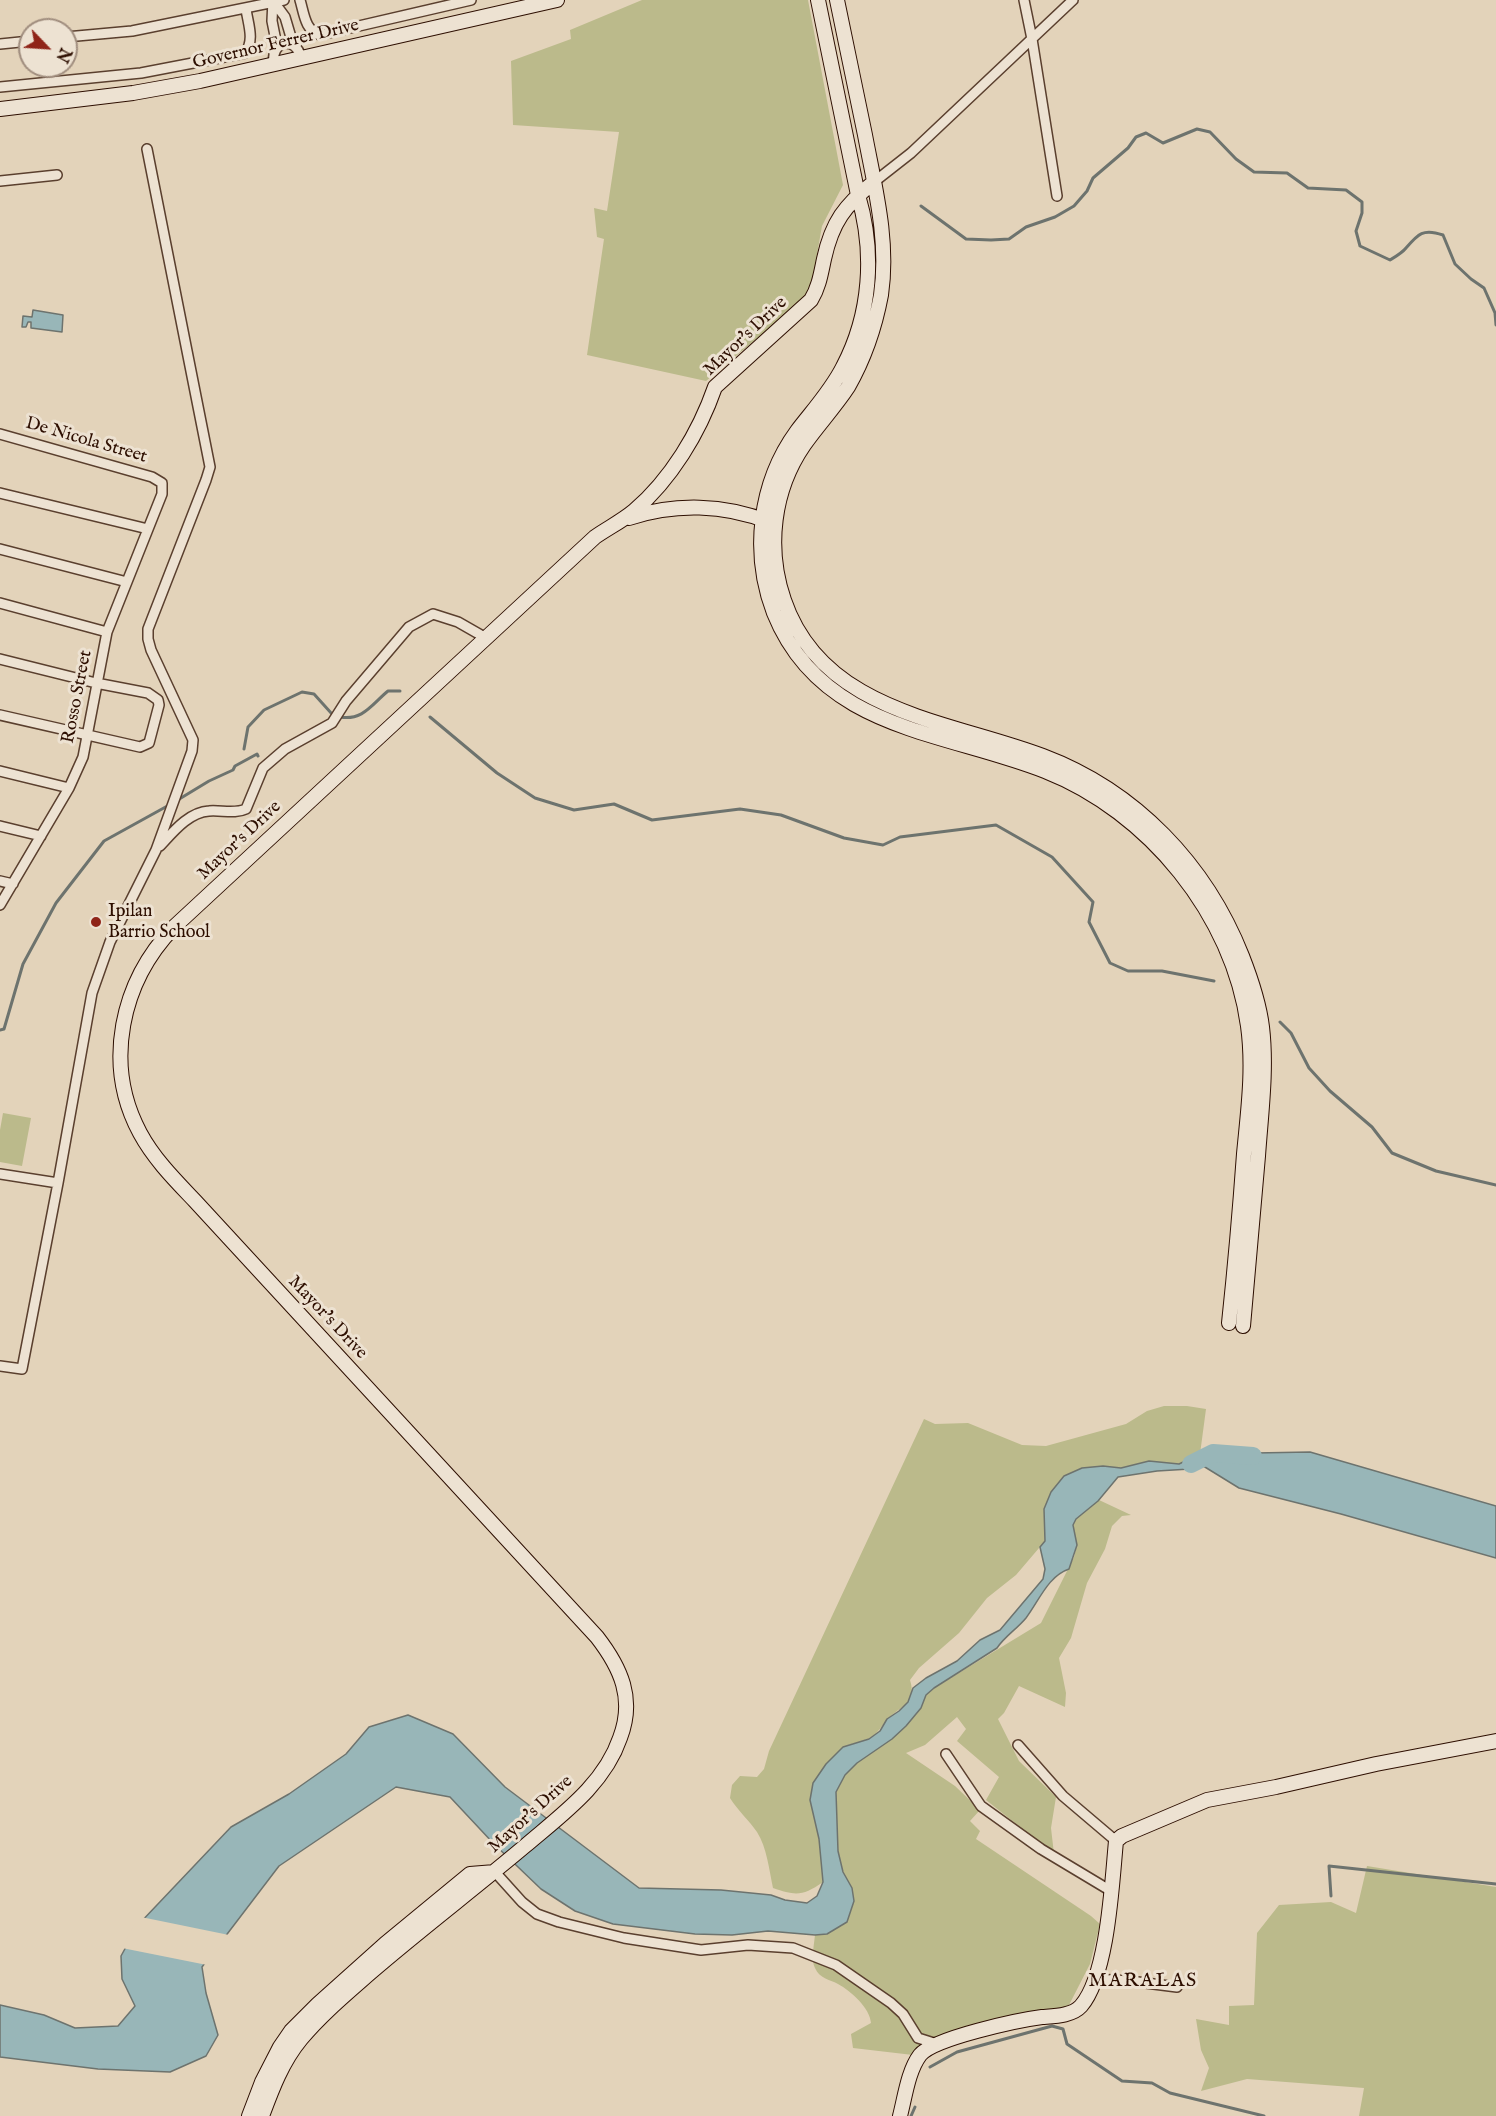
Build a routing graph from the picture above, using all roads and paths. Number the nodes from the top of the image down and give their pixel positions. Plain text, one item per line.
1 (284, 0) edge
2 (300, 0) edge
3 (471, 0) edge
4 (557, 0) edge
5 (818, 0) edge
6 (837, 0) edge
7 (1024, 0) edge
8 (1072, 0) edge
9 (273, 1) edge
10 (246, 9) junction
11 (78, 36) edge
12 (1032, 39) junction
13 (18, 42) edge
14 (0, 44) edge
15 (293, 44) junction
16 (277, 46) junction
17 (301, 58) junction
18 (274, 64) junction
19 (0, 87) edge
20 (0, 109) edge
21 (147, 149) dead end
22 (57, 175) dead end
23 (0, 181) edge
24 (874, 182) junction
25 (858, 195) junction
26 (1057, 196) dead end
27 (0, 434) edge
28 (162, 483) joint
29 (0, 493) edge
30 (621, 520) junction
31 (769, 522) junction
32 (148, 529) junction
33 (0, 549) edge
34 (127, 582) junction
35 (0, 603) edge
36 (108, 632) junction
37 (486, 638) junction
38 (0, 659) edge
39 (96, 683) junction
40 (0, 716) edge
41 (88, 736) junction
42 (0, 771) edge
43 (69, 788) junction
44 (0, 826) edge
45 (41, 836) junction
46 (156, 850) junction
47 (0, 881) edge
48 (13, 884) junction
49 (0, 905) edge
50 (0, 1176) edge
51 (58, 1183) junction
52 (1236, 1324) dead end
53 (0, 1366) edge
54 (1496, 1741) edge
55 (1018, 1745) dead end
56 (946, 1754) dead end
57 (1116, 1841) junction
58 (498, 1868) junction
59 (1112, 1891) junction
60 (1094, 1979) junction
61 (1177, 1988) dead end
62 (322, 2008) junction
63 (937, 2044) junction
64 (249, 2116) edge
65 (262, 2116) edge
66 (900, 2116) edge

1 - 9 street
2 - 3 street
4 - 17 street, Governor Ferrer Drive
5 - 25 street
6 - 24 street
7 - 12 street
8 - 12 street
9 - 10 street
9 - 15 street
9 - 16 street
10 - 11 street
10 - 19 street
12 - 24 street
12 - 26 street
13 - 14 street
15 - 16 street
15 - 17 street
16 - 18 street
17 - 18 street, Governor Ferrer Drive
18 - 20 street, Governor Ferrer Drive
21 - 46 street
22 - 23 street
24 - 25 street, Mayor's Drive
24 - 31 street
25 - 30 street, Mayor's Drive
25 - 31 street
27 - 28 street, De Nicola Street
28 - 32 street, Rosso Street
29 - 32 street
30 - 31 street
30 - 37 street, Mayor's Drive
31 - 52 street
32 - 34 street, Rosso Street
33 - 34 street
34 - 36 street, Rosso Street
35 - 36 street
36 - 39 street, Rosso Street
37 - 46 street
37 - 58 street, Mayor's Drive
38 - 39 street
39 - 41 street, Rosso Street
39 - 41 street
40 - 41 street
41 - 43 street, Rosso Street
42 - 43 street
43 - 45 street, Rosso Street
44 - 45 street
45 - 48 street, Rosso Street
46 - 51 street
47 - 48 street
48 - 49 street, Rosso Street
50 - 51 street
51 - 53 street
54 - 57 street
55 - 57 street
56 - 59 street
57 - 59 street
58 - 62 street, Mayor's Drive
58 - 63 street
59 - 60 street
60 - 61 street
60 - 63 street
62 - 64 street, Mayor's Drive
62 - 65 street, Mayor's Drive
63 - 66 street

